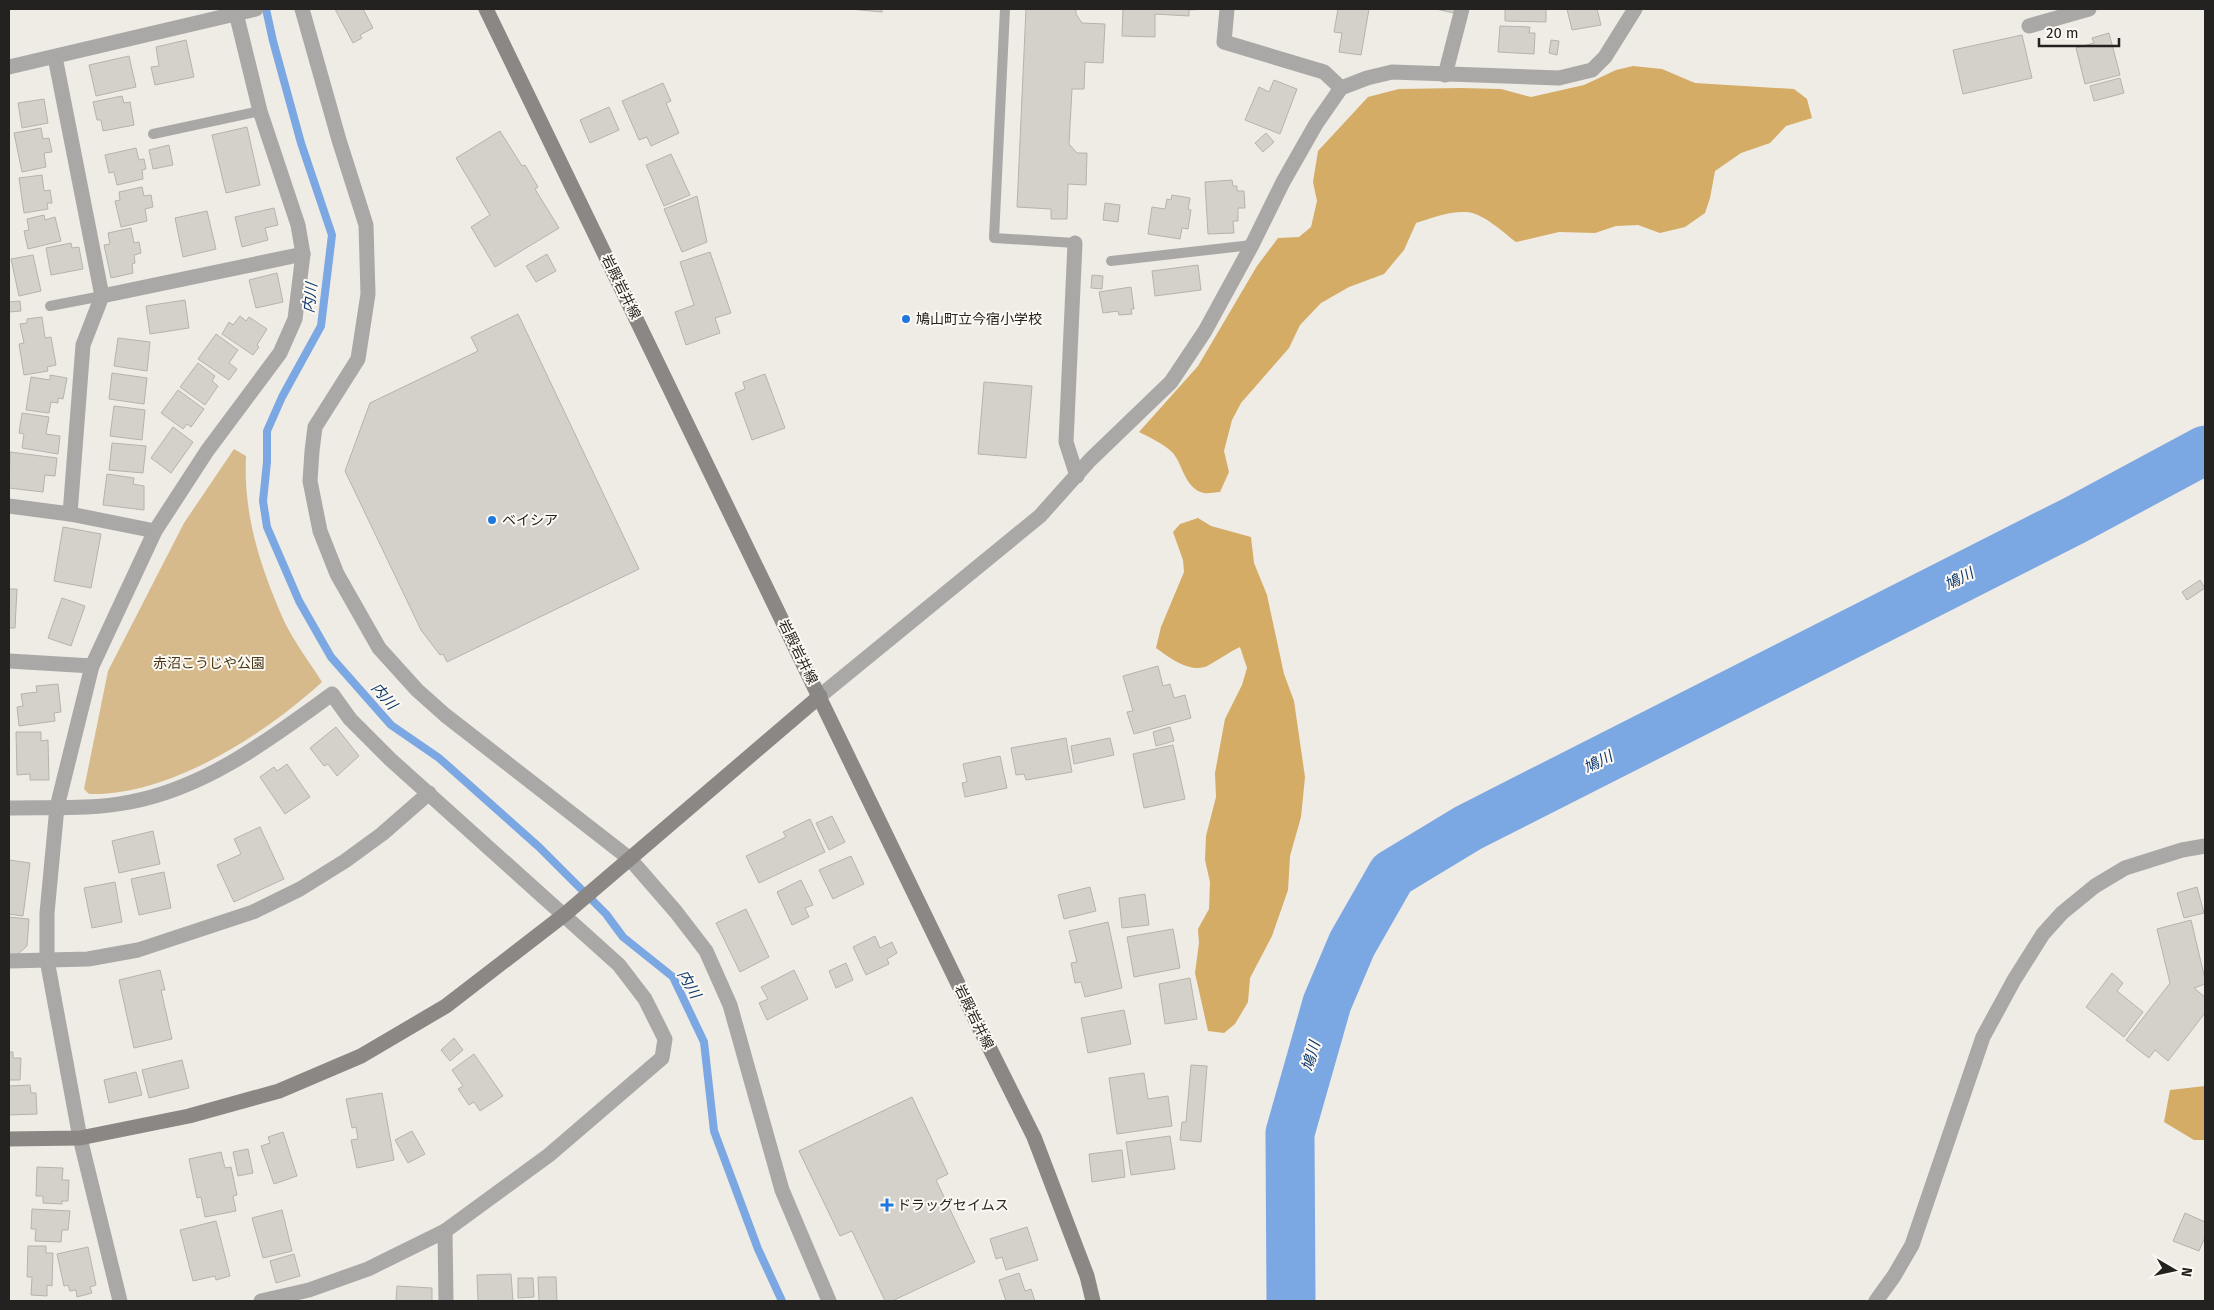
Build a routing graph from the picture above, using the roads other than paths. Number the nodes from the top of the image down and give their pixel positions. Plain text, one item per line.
1 (256, 9) edge
2 (302, 9) edge
3 (486, 9) edge
4 (1005, 9) edge
5 (1227, 9) edge
6 (1462, 9) edge
7 (1635, 9) edge
8 (2089, 9) edge
9 (236, 11) edge
10 (2028, 26) dead end
11 (55, 57) junction
12 (9, 67) edge
13 (1445, 75) junction
14 (1341, 88) junction
15 (260, 111) junction
16 (154, 134) dead end
17 (1075, 243) joint
18 (1252, 245) junction
19 (303, 254) junction
20 (1112, 261) dead end
21 (102, 296) junction
22 (50, 306) dead end
23 (1077, 476) junction
24 (9, 506) edge
25 (70, 514) junction
26 (155, 531) junction
27 (9, 661) edge
28 (92, 666) junction
29 (820, 696) junction
30 (429, 793) junction
31 (57, 807) junction
32 (9, 808) edge
33 (2205, 846) edge
34 (630, 859) junction
35 (564, 915) junction
36 (47, 960) junction
37 (9, 961) edge
38 (80, 1138) junction
39 (9, 1139) edge
40 (445, 1231) junction
41 (120, 1301) edge
42 (261, 1301) edge
43 (446, 1301) edge
44 (828, 1301) edge
45 (1093, 1301) edge
46 (1876, 1301) edge

1 - 9 street
2 - 34 street
3 - 29 main road, 岩殿岩井線
4 - 17 lane
5 - 14 street
6 - 13 street
7 - 13 street
8 - 10 street
9 - 11 street
9 - 15 street
11 - 12 street
11 - 21 street
13 - 14 street
14 - 18 street
15 - 16 lane
15 - 19 street
17 - 23 street
18 - 20 lane
18 - 23 street
19 - 21 street
19 - 26 street
21 - 22 lane
21 - 25 street
23 - 29 street
24 - 25 street
25 - 26 street
26 - 28 street
27 - 28 street
28 - 31 street
29 - 34 main road
29 - 45 main road, 岩殿岩井線
30 - 31 street
30 - 35 street
30 - 36 street
31 - 32 street
31 - 36 street
33 - 46 street
34 - 35 main road
34 - 44 street
35 - 38 main road
35 - 40 street
36 - 37 street
36 - 38 street
38 - 39 main road
38 - 41 street
40 - 42 street
40 - 43 street

